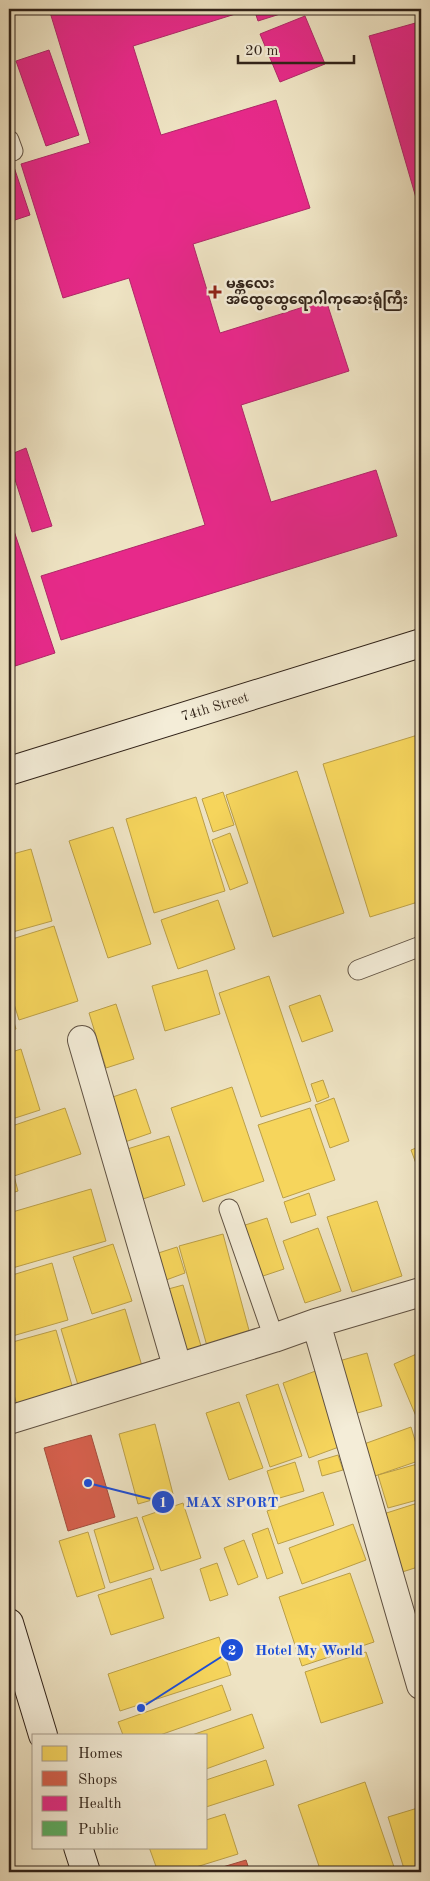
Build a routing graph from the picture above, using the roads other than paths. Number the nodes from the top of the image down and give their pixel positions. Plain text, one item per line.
1 (421, 643) edge
2 (9, 771) edge
3 (421, 946) edge
4 (358, 970) dead end
5 (82, 1040) dead end
6 (229, 1209) dead end
7 (421, 1292) edge
8 (316, 1322) junction
9 (274, 1338) junction
10 (178, 1366) junction
11 (9, 1420) edge
12 (9, 1623) edge
13 (421, 1685) edge
14 (44, 1734) edge
15 (78, 1848) edge
16 (86, 1872) edge

1 - 2 street, 74th Street
3 - 4 lane
5 - 10 street
6 - 9 lane
7 - 8 street
8 - 9 street
8 - 13 street
9 - 10 street
10 - 11 street
12 - 14 street
15 - 16 street

